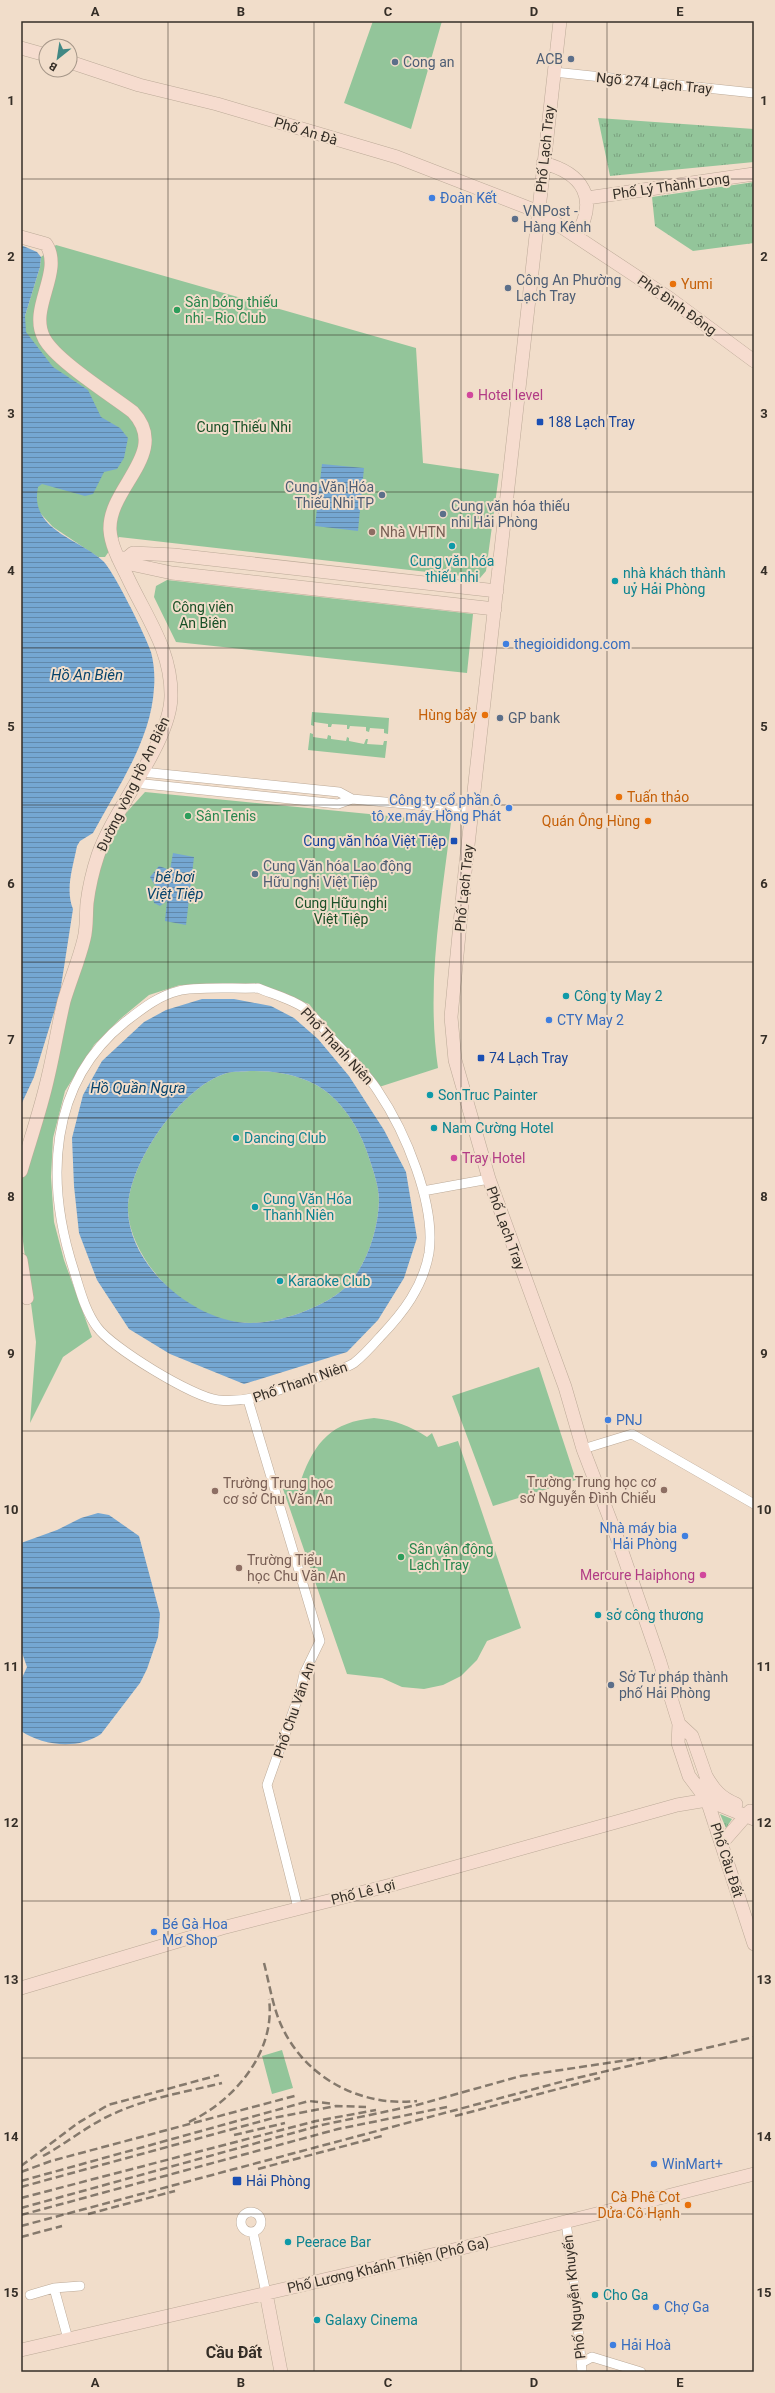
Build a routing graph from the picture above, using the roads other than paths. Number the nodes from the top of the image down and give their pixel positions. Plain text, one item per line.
1 (560, 21) edge
2 (21, 48) edge
3 (38, 53) edge
4 (78, 65) edge
5 (554, 72) junction
6 (754, 93) edge
7 (543, 163) junction
8 (754, 174) edge
9 (587, 198) junction
10 (538, 212) junction
11 (576, 236) junction
12 (21, 237) edge
13 (753, 357) edge
14 (122, 558) junction
15 (306, 571) junction
16 (304, 587) junction
17 (497, 591) junction
18 (495, 609) junction
19 (139, 777) junction
20 (229, 781) junction
21 (276, 786) junction
22 (228, 792) junction
23 (275, 797) junction
24 (352, 799) junction
25 (472, 810) junction
26 (21, 1171) edge
27 (489, 1179) junction
28 (423, 1192) junction
29 (21, 1260) edge
30 (27, 1298) dead end
31 (248, 1400) junction
32 (583, 1449) junction
33 (754, 1504) edge
34 (679, 1724) junction
35 (706, 1776) junction
36 (707, 1800) junction
37 (751, 1814) edge
38 (722, 1843) junction
39 (298, 1908) junction
40 (754, 1944) edge
41 (21, 1988) edge
42 (754, 2174) edge
43 (566, 2222) junction
44 (252, 2232) dead end
45 (80, 2286) dead end
46 (54, 2288) junction
47 (266, 2293) junction
48 (30, 2295) dead end
49 (68, 2339) junction
50 (21, 2350) edge
51 (580, 2350) junction
52 (592, 2357) junction
53 (581, 2367) edge
54 (281, 2372) edge
55 (641, 2372) edge

1 - 5 main road, Phố Lạch Tray
2 - 3 main road
4 - 10 main road, Phố An Đà
5 - 6 street, Ngõ 274 Lạch Tray
5 - 7 main road, Phố Lạch Tray
7 - 9 main road
7 - 10 main road, Phố Lạch Tray
8 - 9 main road, Phố Lý Thành Long
9 - 11 main road
10 - 11 main road, Phố Đình Đông
10 - 17 main road, Phố Lạch Tray
11 - 13 main road, Phố Đình Đông
12 - 14 main road, Đường vòng Hồ An Biên
14 - 15 main road
14 - 16 main road
14 - 19 main road, Đường vòng Hồ An Biên
15 - 16 main road
15 - 17 main road
16 - 18 main road
17 - 18 main road, Phố Lạch Tray
18 - 25 main road, Phố Lạch Tray
19 - 20 street
19 - 22 street
19 - 26 main road, Đường vòng Hồ An Biên
20 - 21 street
20 - 22 street
21 - 23 street
21 - 24 street
22 - 23 street
23 - 24 street
24 - 25 street
25 - 27 main road, Phố Lạch Tray
27 - 28 street
27 - 32 main road, Phố Lạch Tray
28 - 31 street, Phố Thanh Niên
28 - 31 street, Phố Thanh Niên
29 - 30 main road
31 - 39 street, Phố Chu Văn An
32 - 33 street
32 - 34 main road, Phố Lạch Tray
34 - 35 main road, Phố Lạch Tray
34 - 36 main road, Phố Lạch Tray
35 - 36 main road, Phố Lạch Tray
35 - 37 main road
36 - 37 main road
36 - 38 main road, Phố Cầu Đất
36 - 39 main road, Phố Lê Lợi
37 - 38 main road
38 - 40 main road, Phố Cầu Đất
39 - 41 main road, Phố Lê Lợi
42 - 43 main road, Phố Lương Khánh Thiện (Phố Ga)
43 - 47 main road, Phố Lương Khánh Thiện (Phố Ga)
43 - 51 street, Phố Nguyễn Khuyến
44 - 47 street
45 - 46 street
46 - 48 street
46 - 49 street
47 - 49 main road, Phố Lương Khánh Thiện (Phố Ga)
47 - 54 main road
49 - 50 main road, Phố Lương Khánh Thiện (Phố Ga)
51 - 52 street
51 - 53 street, Phố Nguyễn Khuyến
52 - 53 street
52 - 55 street

